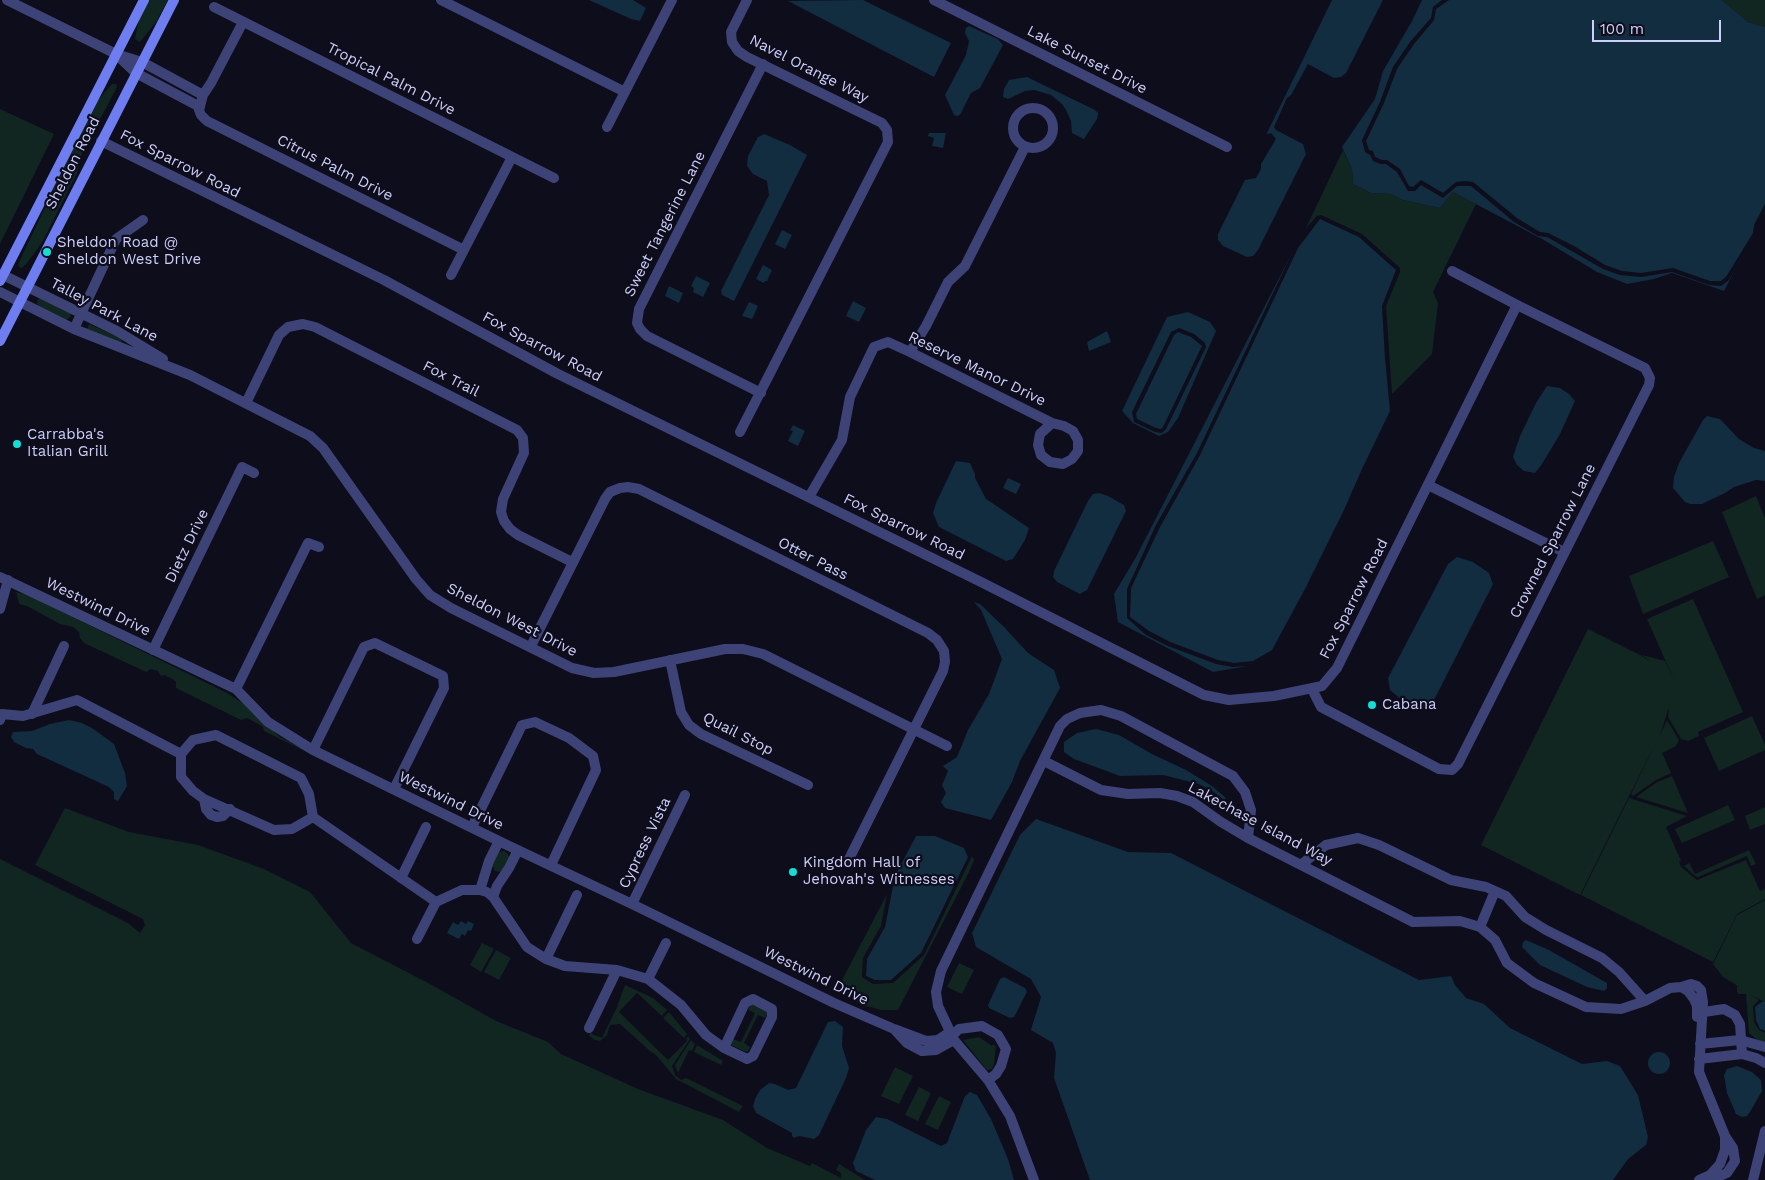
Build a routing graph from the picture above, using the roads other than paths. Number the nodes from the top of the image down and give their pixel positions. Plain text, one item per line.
1 (7, 0) edge
2 (144, 0) edge
3 (174, 0) edge
4 (441, 0) edge
5 (672, 0) edge
6 (747, 0) edge
7 (934, 0) edge
8 (214, 7) dead end
9 (243, 22) junction
10 (116, 54) junction
11 (142, 62) junction
12 (763, 64) junction
13 (136, 74) junction
14 (625, 92) junction
15 (203, 95) junction
16 (200, 107) junction
17 (607, 127) dead end
18 (101, 141) junction
19 (1025, 146) dead end
20 (1227, 147) dead end
21 (512, 157) junction
22 (554, 178) dead end
23 (143, 220) dead end
24 (464, 250) junction
25 (1452, 271) dead end
26 (451, 274) dead end
27 (2, 278) edge
28 (26, 287) junction
29 (0, 292) edge
30 (19, 302) junction
31 (1517, 305) junction
32 (81, 314) junction
33 (74, 329) junction
34 (0, 341) edge
35 (910, 352) junction
36 (190, 375) junction
37 (762, 393) junction
38 (246, 403) junction
39 (1052, 423) junction
40 (740, 432) dead end
41 (254, 473) dead end
42 (1428, 485) junction
43 (809, 497) junction
44 (319, 547) dead end
45 (1564, 552) junction
46 (572, 562) junction
47 (3, 578) edge
48 (0, 588) edge
49 (0, 609) edge
50 (64, 646) dead end
51 (531, 646) junction
52 (152, 650) junction
53 (670, 660) junction
54 (236, 689) junction
55 (1312, 689) junction
56 (32, 714) junction
57 (1, 716) edge
58 (913, 729) junction
59 (947, 746) dead end
60 (314, 750) junction
61 (181, 754) junction
62 (1044, 761) junction
63 (808, 785) dead end
64 (394, 789) junction
65 (685, 795) dead end
66 (313, 817) junction
67 (426, 827) dead end
68 (472, 827) junction
69 (1248, 838) junction
70 (499, 841) junction
71 (518, 850) junction
72 (849, 859) dead end
73 (1302, 864) junction
74 (551, 865) junction
75 (487, 872) junction
76 (401, 878) junction
77 (501, 879) junction
78 (480, 890) junction
79 (1496, 891) junction
80 (577, 895) dead end
81 (493, 897) junction
82 (436, 902) junction
83 (632, 904) junction
84 (1480, 927) junction
85 (417, 938) dead end
86 (666, 943) dead end
87 (546, 959) junction
88 (617, 970) junction
89 (648, 979) junction
90 (1645, 1001) junction
91 (1700, 1011) junction
92 (589, 1028) dead end
93 (952, 1036) junction
94 (1740, 1040) junction
95 (1700, 1044) junction
96 (1765, 1047) edge
97 (724, 1048) junction
98 (1742, 1054) junction
99 (1699, 1059) junction
100 (1765, 1063) edge
101 (988, 1080) junction
102 (1765, 1131) edge
103 (1725, 1136) junction
104 (1034, 1180) edge
105 (1699, 1180) edge
106 (1710, 1180) edge
107 (1753, 1180) edge

1 - 10 street
2 - 10 main road, Sheldon Road
3 - 11 main road, Sheldon Road
4 - 14 street
5 - 14 street
6 - 12 street, Navel Orange Way
7 - 20 street, Lake Sunset Drive
8 - 9 street, Tropical Palm Drive
9 - 15 street
9 - 21 street, Tropical Palm Drive
10 - 11 street
10 - 13 street, Citrus Palm Drive
10 - 27 main road, Sheldon Road
11 - 13 main road, Sheldon Road
11 - 15 street
12 - 37 street, Sweet Tangerine Lane
12 - 37 street, Navel Orange Way
13 - 16 street, Citrus Palm Drive
13 - 18 main road, Sheldon Road
14 - 17 street
15 - 16 street
16 - 24 street, Citrus Palm Drive
18 - 28 main road, Sheldon Road
18 - 43 street, Fox Sparrow Road
19 - 35 street
21 - 22 street, Tropical Palm Drive
21 - 24 street
23 - 32 street
24 - 26 street
25 - 31 street, Crowned Sparrow Lane
27 - 28 street, Talley Park Lane
28 - 30 main road, Sheldon Road
28 - 32 street, Talley Park Lane
29 - 30 street, Talley Park Lane
30 - 33 street, Talley Park Lane
30 - 34 main road, Sheldon Road
31 - 42 street, Fox Sparrow Road
31 - 45 street, Crowned Sparrow Lane
32 - 33 street
32 - 36 street, Talley Park Lane
33 - 36 street, Talley Park Lane
35 - 39 street, Reserve Manor Drive
35 - 43 street, Reserve Manor Drive
36 - 38 street, Talley Park Lane
37 - 40 street
38 - 46 street, Fox Trail
38 - 51 street, Sheldon West Drive
39 - 39 street, Reserve Manor Drive
41 - 52 street, Dietz Drive
42 - 45 street
42 - 55 street, Fox Sparrow Road
43 - 55 street, Fox Sparrow Road
44 - 54 street
45 - 55 street, Crowned Sparrow Lane
46 - 51 street, Otter Pass
46 - 58 street, Otter Pass
47 - 48 street
47 - 49 street
47 - 52 street, Westwind Drive
50 - 56 street
51 - 53 street, Sheldon West Drive
52 - 54 street, Westwind Drive
53 - 58 street, Sheldon West Drive
53 - 63 street, Quail Stop
54 - 60 street, Westwind Drive
56 - 57 street
56 - 61 street
58 - 59 street, Sheldon West Drive
58 - 72 street, Otter Pass
60 - 64 street, Westwind Drive
60 - 64 street
61 - 66 street
61 - 66 street
62 - 69 street, Lakechase Island Way
62 - 69 street
62 - 93 street
64 - 68 street, Westwind Drive
65 - 83 street, Cypress Vista
66 - 76 street
67 - 76 street
68 - 70 street, Westwind Drive
68 - 74 street
69 - 73 street, Lakechase Island Way
70 - 71 street, Westwind Drive
70 - 75 street
71 - 74 street, Westwind Drive
71 - 77 street
73 - 79 street
73 - 84 street, Lakechase Island Way
74 - 83 street, Westwind Drive
75 - 77 street
75 - 78 street
76 - 82 street
77 - 81 street
78 - 81 street
78 - 82 street
79 - 84 street
79 - 90 street
80 - 87 street
81 - 87 street
82 - 85 street
83 - 93 street, Westwind Drive
84 - 90 street, Lakechase Island Way
86 - 89 street
87 - 88 street
88 - 89 street
88 - 92 street
89 - 97 street
90 - 91 street, Lakechase Island Way
91 - 94 street
91 - 95 street
93 - 101 street
93 - 101 street
94 - 95 street
94 - 96 street
94 - 98 street
95 - 99 street
97 - 97 street
98 - 99 street
98 - 100 street
99 - 103 street
101 - 104 street
102 - 107 street
103 - 105 street
103 - 106 street

